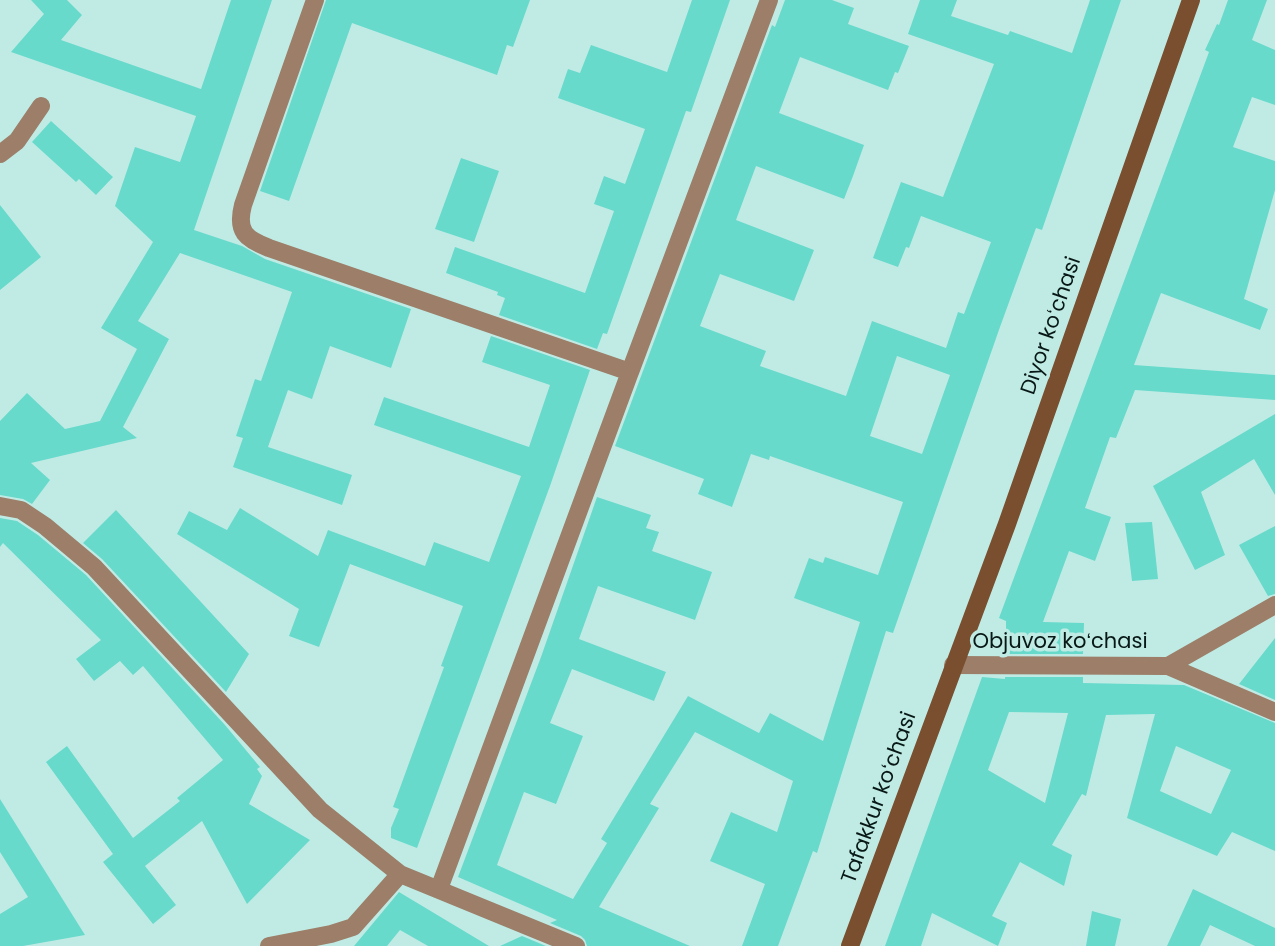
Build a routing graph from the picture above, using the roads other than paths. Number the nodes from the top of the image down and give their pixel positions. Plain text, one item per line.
1 (316, 0) edge
2 (769, 0) edge
3 (1191, 0) edge
4 (41, 106) dead end
5 (0, 154) edge
6 (630, 372) junction
7 (0, 506) edge
8 (1275, 605) edge
9 (953, 666) junction
10 (1168, 666) junction
11 (1275, 712) edge
12 (400, 874) junction
13 (439, 889) junction
14 (270, 946) edge
15 (576, 946) edge
16 (850, 946) edge

1 - 6 street
2 - 6 street
3 - 9 main road, Diyor koʻchasi
4 - 5 street
6 - 13 street
7 - 12 street
8 - 10 street, Objuvoz koʻchasi
9 - 10 street, Objuvoz koʻchasi
9 - 16 main road, Tafakkur koʻchasi
10 - 11 street
12 - 13 street
12 - 14 street
13 - 15 street

